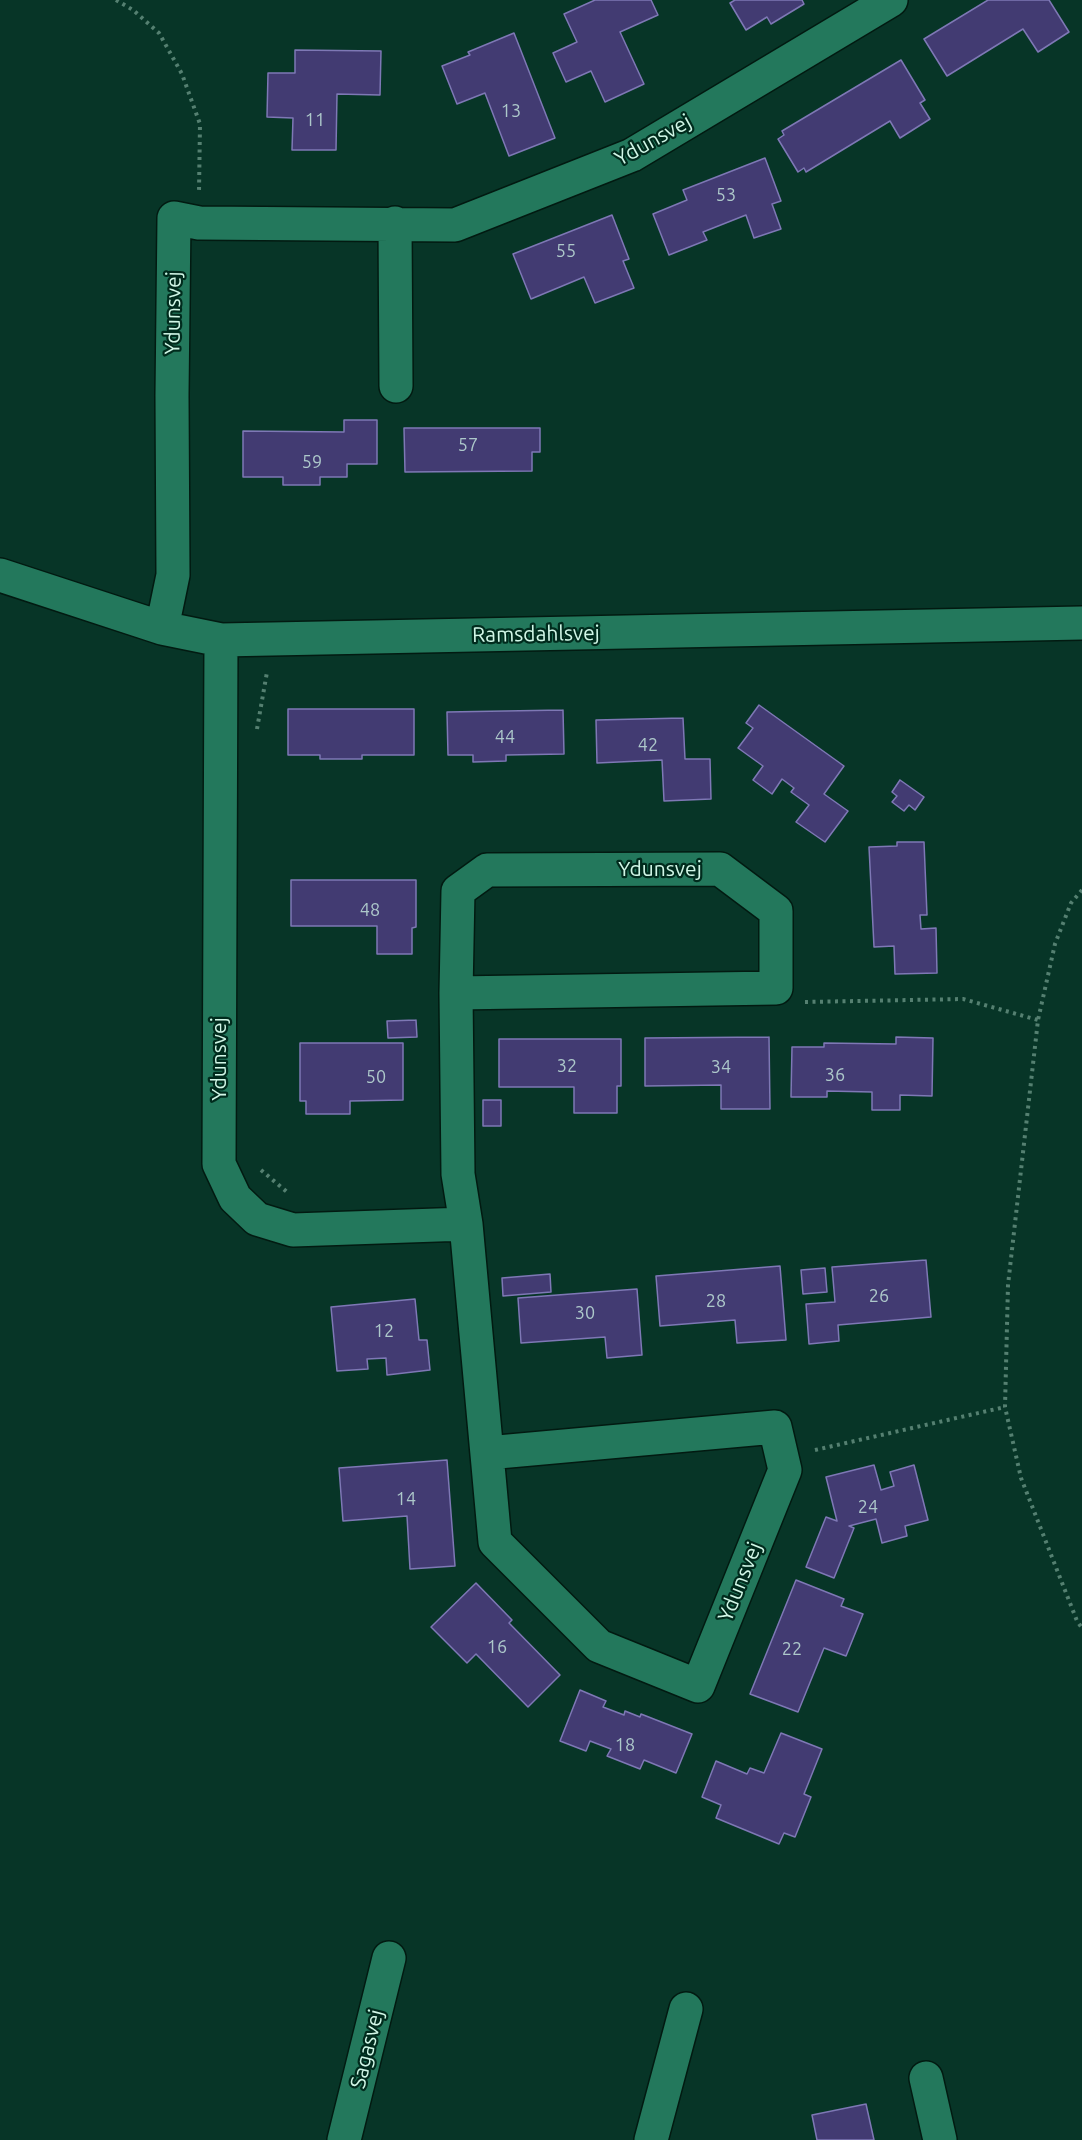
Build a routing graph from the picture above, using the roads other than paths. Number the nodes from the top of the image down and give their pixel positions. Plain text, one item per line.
1 (891, 0) edge
2 (395, 223) junction
3 (396, 386) dead end
4 (0, 574) edge
5 (1082, 623) edge
6 (162, 628) junction
7 (221, 640) junction
8 (456, 993) junction
9 (466, 1224) junction
10 (487, 1453) junction
11 (389, 1958) dead end
12 (686, 2009) dead end
13 (926, 2078) dead end
14 (344, 2140) edge
15 (651, 2140) edge
16 (939, 2140) edge

1 - 2 street, Ydunsvej
2 - 3 street
2 - 6 street, Ydunsvej
4 - 6 street, Ramsdahlsvej
5 - 7 street, Ramsdahlsvej
6 - 7 street, Ramsdahlsvej
7 - 9 street, Ydunsvej
8 - 8 street, Ydunsvej
8 - 9 street, Ydunsvej
9 - 10 street, Ydunsvej
10 - 10 street, Ydunsvej
11 - 14 street, Sagasvej
12 - 15 street
13 - 16 street

